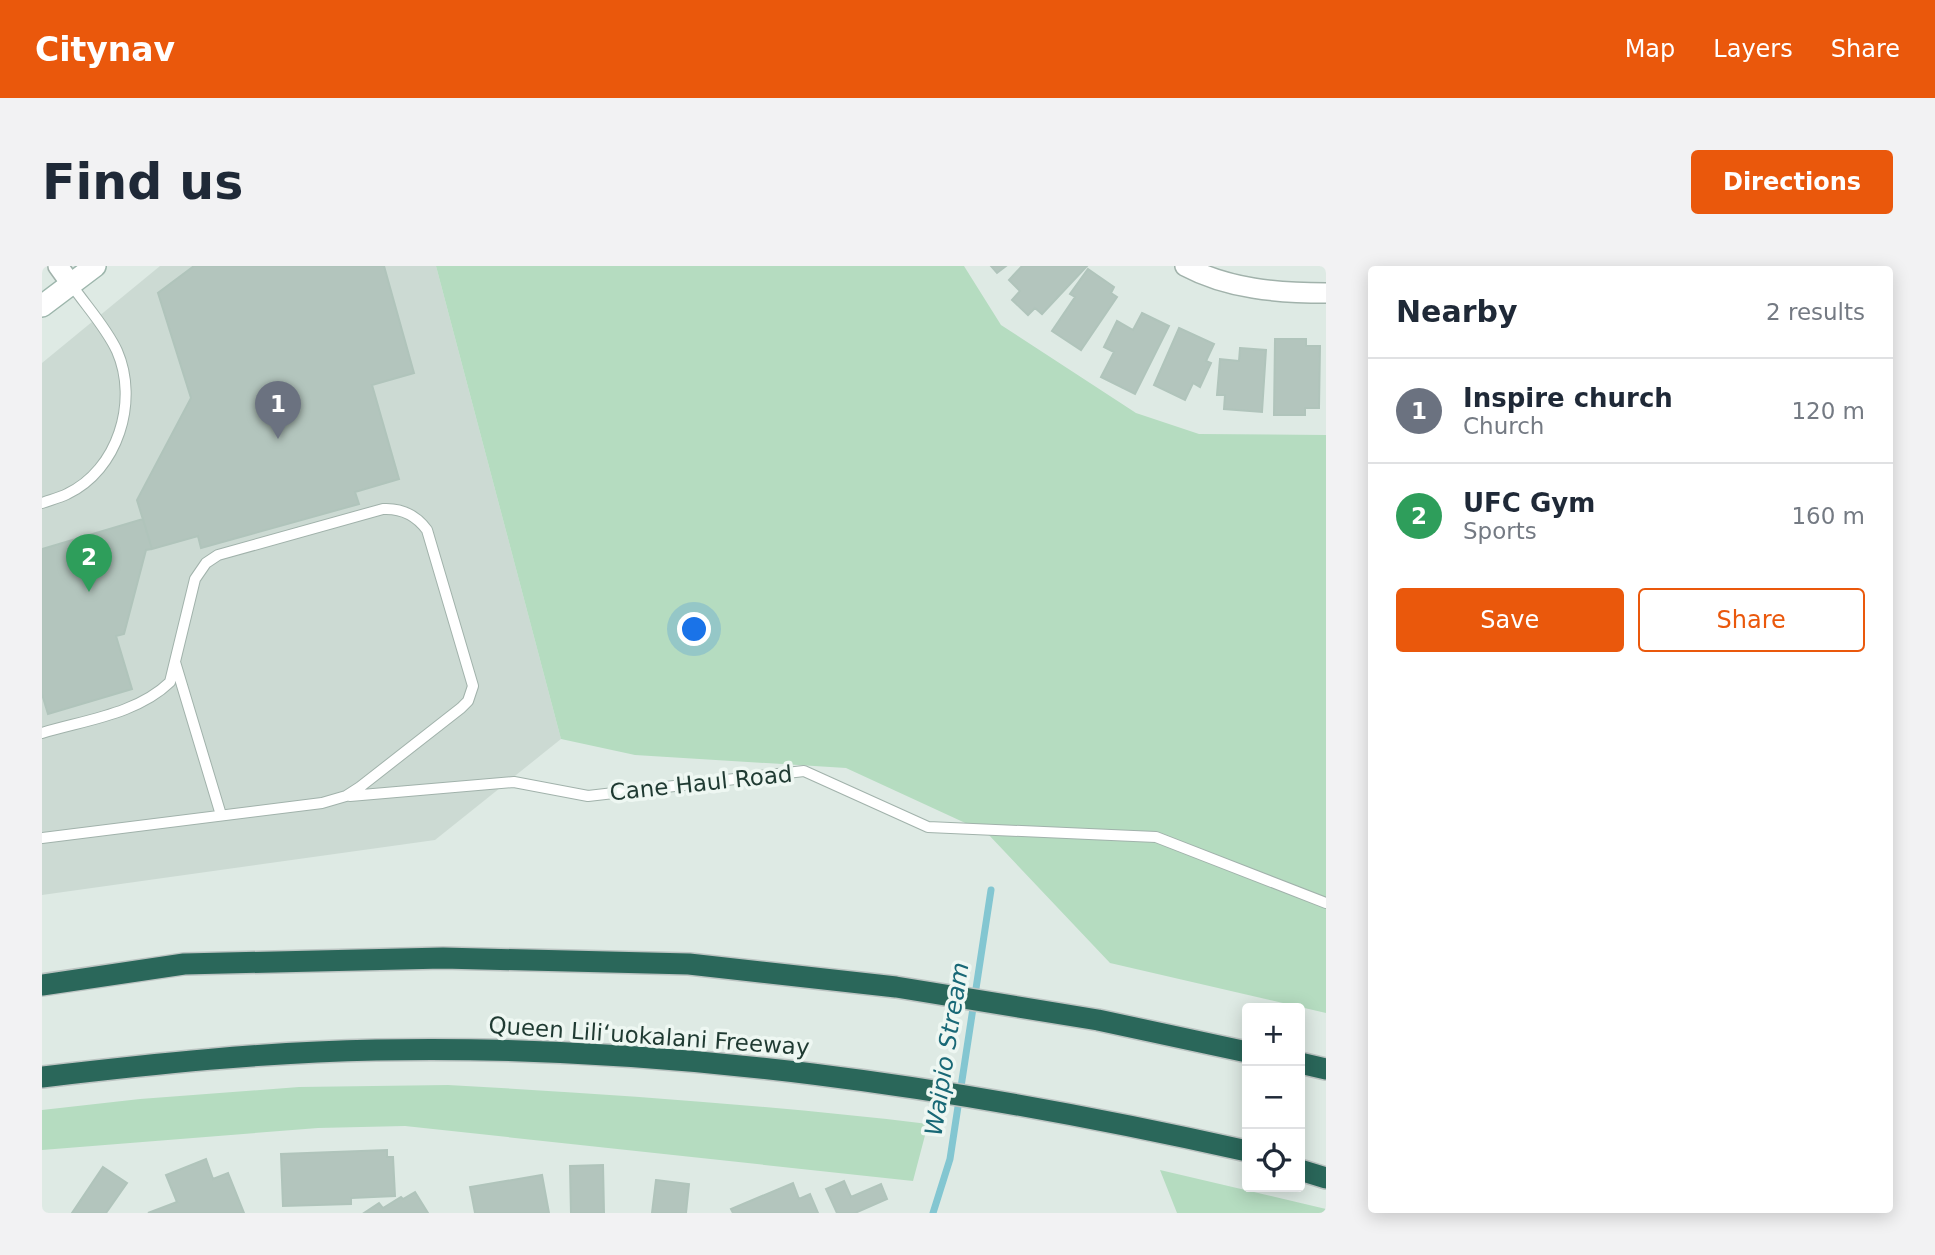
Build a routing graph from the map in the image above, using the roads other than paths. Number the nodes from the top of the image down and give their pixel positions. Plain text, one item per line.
1 (58, 266) edge
2 (96, 266) edge
3 (1185, 266) edge
4 (71, 284) junction
5 (1326, 293) edge
6 (42, 306) edge
7 (42, 503) edge
8 (175, 662) junction
9 (42, 733) edge
10 (346, 796) junction
11 (222, 815) junction
12 (42, 838) edge
13 (1326, 903) edge
14 (42, 985) edge
15 (1242, 1051) edge
16 (1305, 1064) edge
17 (1326, 1069) edge
18 (42, 1077) edge
19 (1242, 1151) edge
20 (1305, 1164) edge
21 (1326, 1169) edge
22 (1305, 1172) edge
23 (1326, 1178) edge

1 - 4 street
2 - 4 main road
3 - 5 street
4 - 6 main road
4 - 7 lane
8 - 9 lane
8 - 10 lane
8 - 11 lane
10 - 11 lane, Cane Haul Road
10 - 13 lane, Cane Haul Road
11 - 12 lane, Cane Haul Road
14 - 15 highway
16 - 17 highway
18 - 19 highway, Queen Liliʻuokalani Freeway
20 - 21 highway
22 - 23 highway

